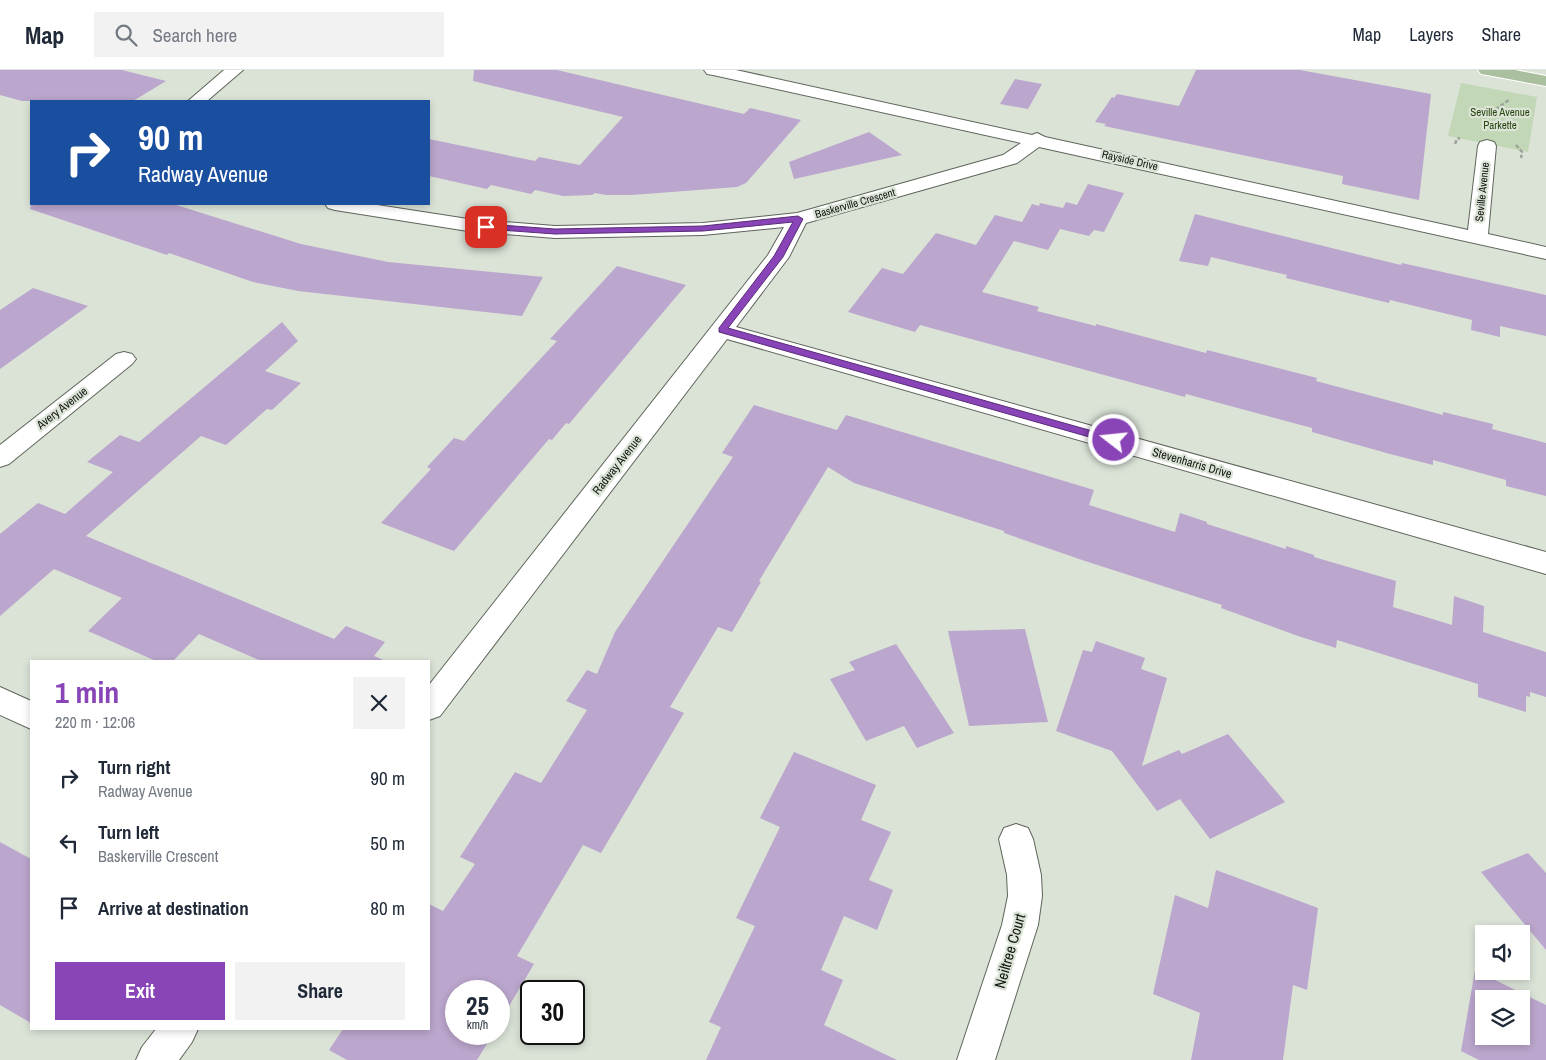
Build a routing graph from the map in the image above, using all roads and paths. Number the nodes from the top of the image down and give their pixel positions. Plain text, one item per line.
1 (234, 70) edge
2 (713, 70) edge
3 (1487, 70) edge
4 (1509, 74) junction
5 (1546, 81) edge
6 (198, 100) edge
7 (1483, 126) dead end
8 (1464, 137) dead end
9 (1037, 139) junction
10 (1455, 144) dead end
11 (1487, 146) dead end
12 (342, 205) edge
13 (798, 219) junction
14 (1477, 237) junction
15 (1546, 253) edge
16 (722, 330) junction
17 (124, 359) dead end
18 (0, 458) edge
19 (1546, 563) edge
20 (0, 700) edge
21 (430, 706) edge
22 (30, 715) edge
23 (1016, 839) dead end
24 (178, 1030) edge
25 (155, 1060) edge
26 (976, 1060) edge

1 - 6 street
2 - 9 street, Rayside Drive
3 - 4 main road
4 - 5 main road
4 - 7 path
8 - 10 path
9 - 13 street, Baskerville Crescent
9 - 14 street, Rayside Drive
11 - 14 street, Seville Avenue
12 - 13 street, Baskerville Crescent
13 - 16 street, Radway Avenue
14 - 15 street, Rayside Drive
16 - 19 street, Stevenharris Drive
16 - 21 street, Radway Avenue
17 - 18 street, Avery Avenue
20 - 22 street
23 - 26 street, Neiltree Court
24 - 25 street

